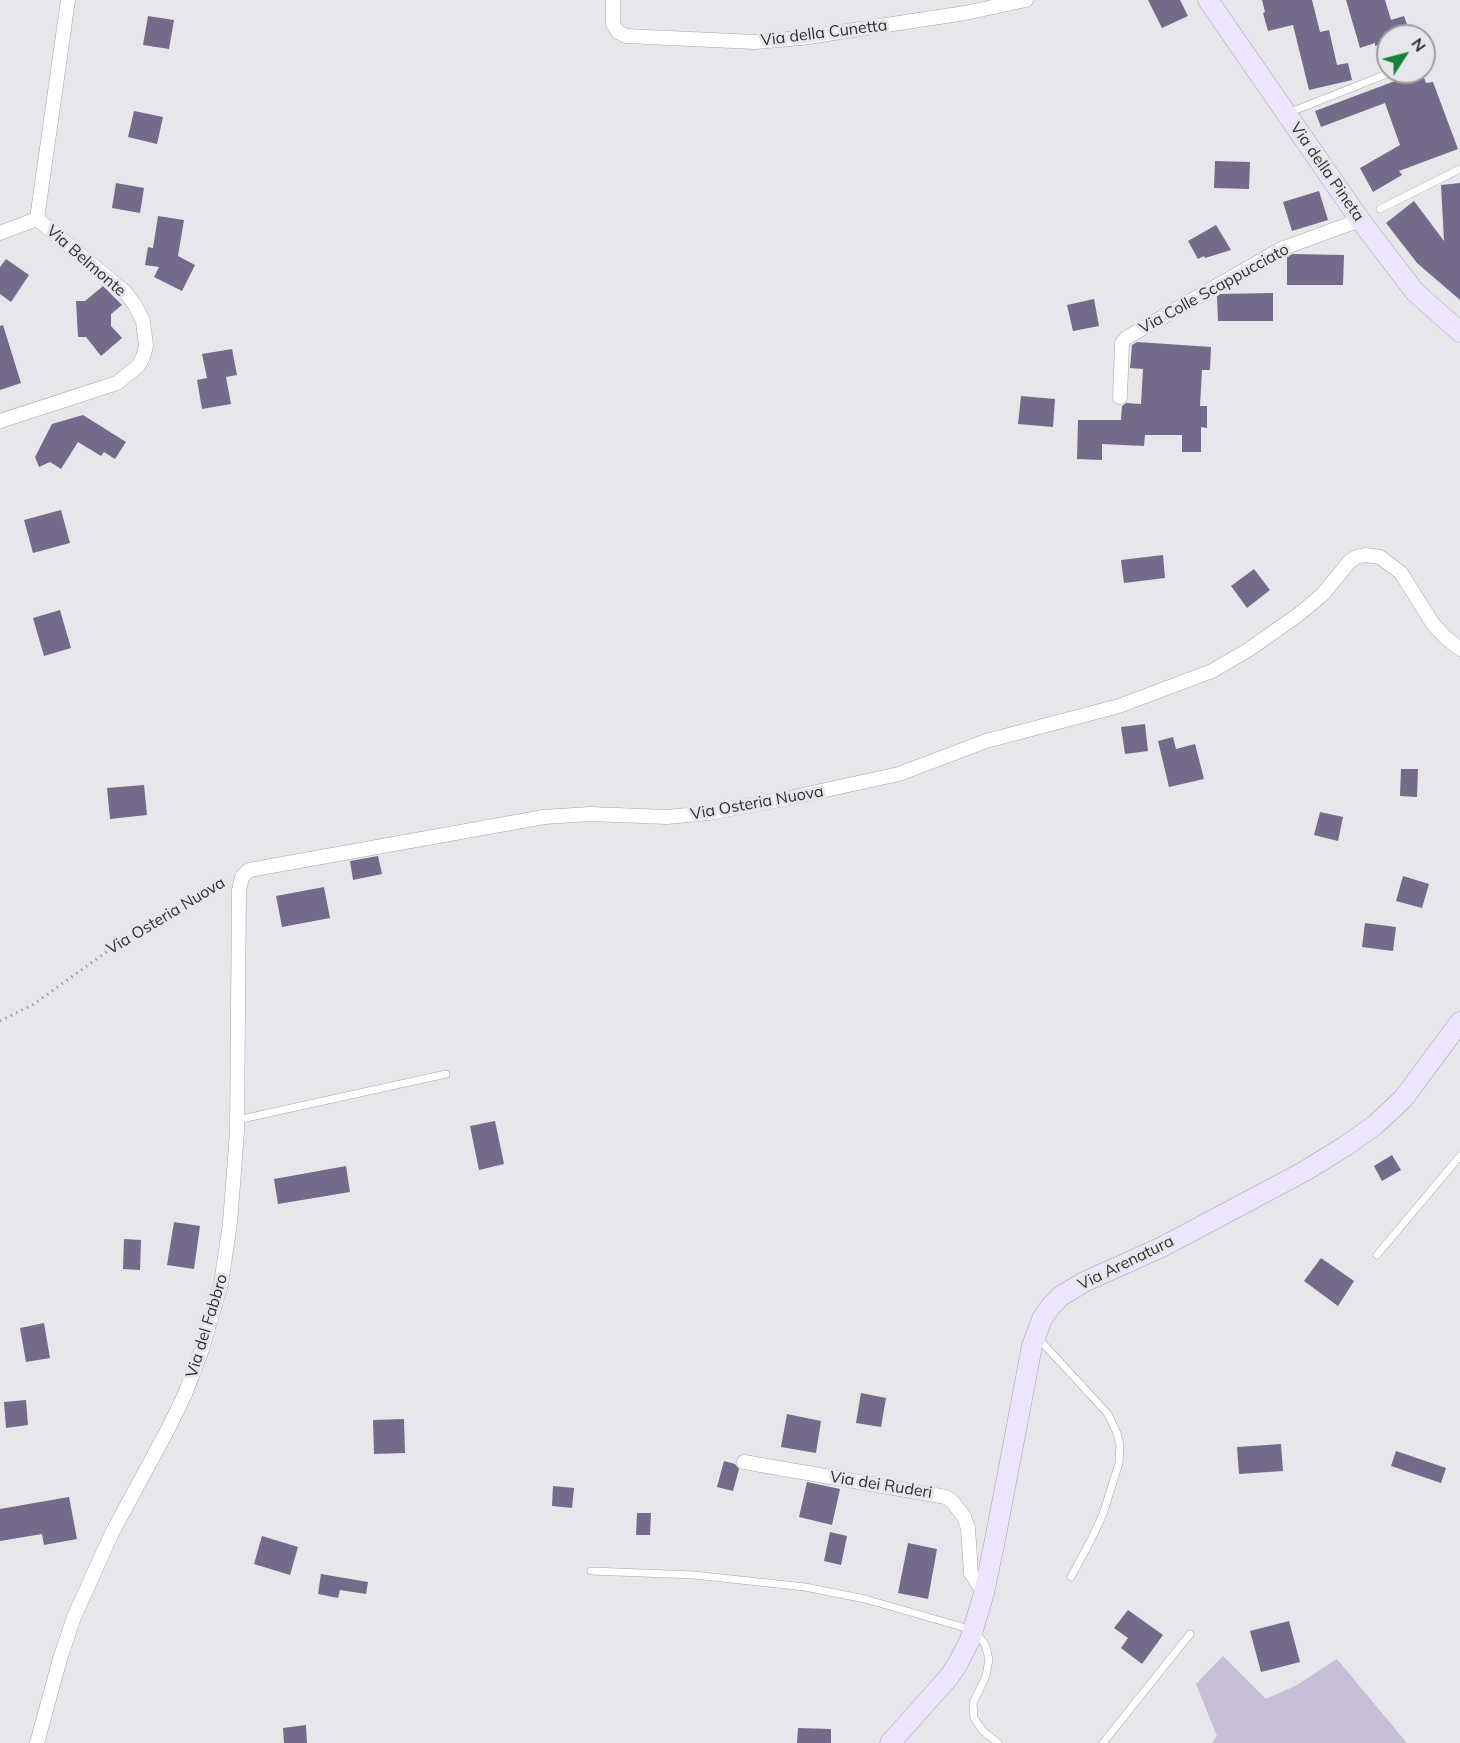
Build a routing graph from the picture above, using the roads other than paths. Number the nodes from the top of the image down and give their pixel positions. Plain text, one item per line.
1 (68, 0) edge
2 (613, 0) edge
3 (1026, 0) edge
4 (1208, 0) edge
5 (1376, 78) edge
6 (1287, 113) junction
7 (1460, 169) edge
8 (1380, 209) dead end
9 (37, 219) junction
10 (1359, 220) junction
11 (0, 233) edge
12 (1460, 332) edge
13 (1120, 397) dead end
14 (0, 421) edge
15 (1460, 649) edge
16 (242, 877) joint
17 (1460, 1022) edge
18 (446, 1074) dead end
19 (237, 1120) junction
20 (1460, 1156) edge
21 (1377, 1255) dead end
22 (1035, 1335) junction
23 (744, 1462) dead end
24 (591, 1570) dead end
25 (1071, 1576) dead end
26 (984, 1593) junction
27 (973, 1630) junction
28 (1190, 1634) dead end
29 (37, 1743) edge
30 (890, 1743) edge
31 (998, 1743) edge
32 (1103, 1743) edge

1 - 9 street, Via Belmonte
2 - 3 street, Via della Cunetta
4 - 6 street, Via della Pineta
5 - 6 lane
6 - 10 street, Via della Pineta
7 - 8 lane
9 - 11 street, Via Belmonte
9 - 14 street, Via Belmonte
10 - 12 street, Via della Pineta
10 - 13 street, Via Colle Scappucciato
15 - 16 street, Via Osteria Nuova
16 - 19 street, Via del Fabbro
17 - 22 street, Via Arenatura
18 - 19 lane
19 - 29 street, Via del Fabbro
20 - 21 lane
22 - 25 lane
22 - 26 street, Via Arenatura
23 - 26 street, Via dei Ruderi
24 - 27 lane
26 - 27 street, Via Arenatura
27 - 30 street, Via Arenatura
27 - 31 lane
28 - 32 lane

